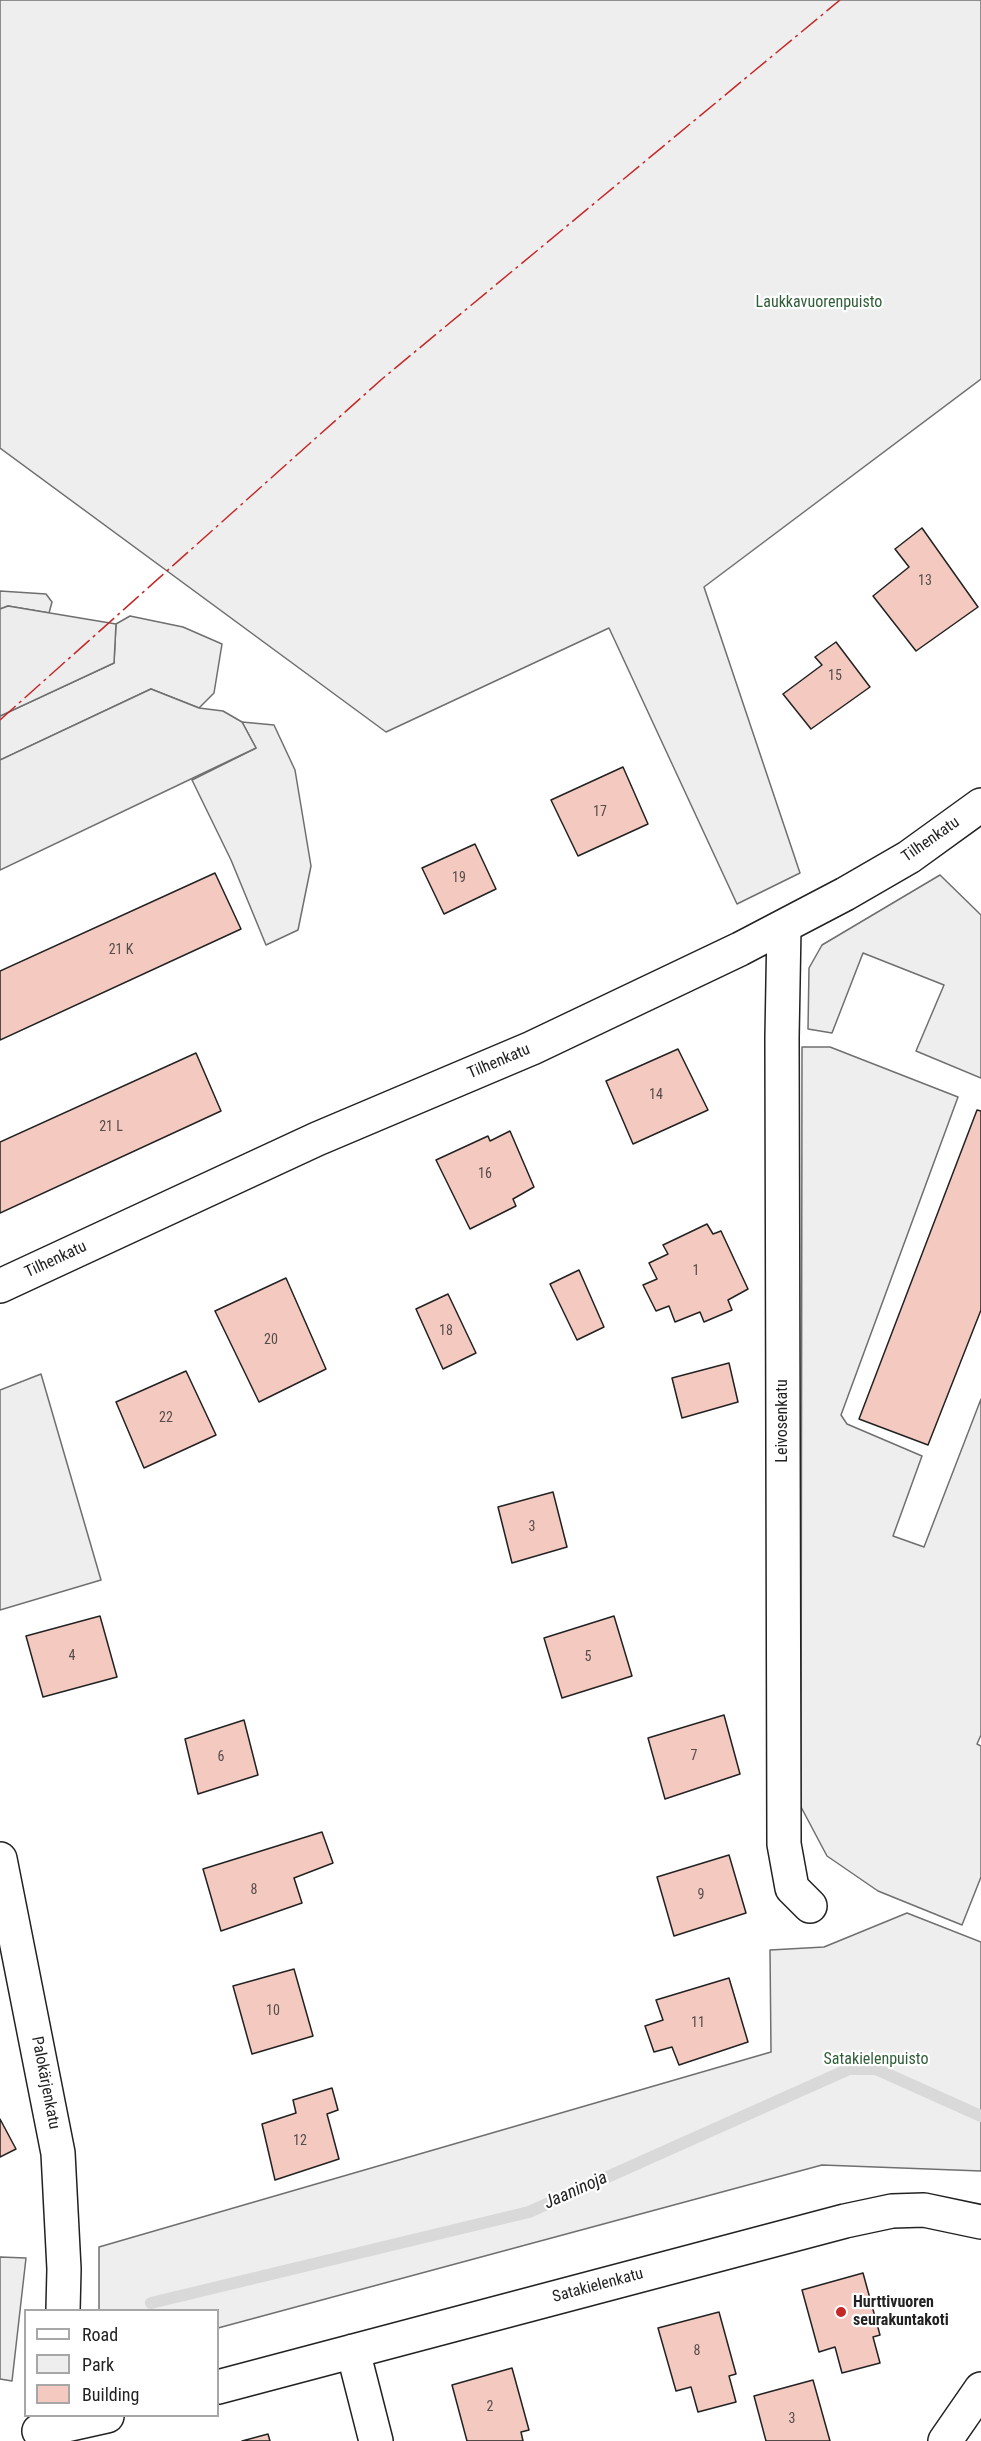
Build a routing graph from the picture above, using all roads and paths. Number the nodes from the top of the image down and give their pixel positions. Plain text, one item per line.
1 (981, 805) edge
2 (784, 927) junction
3 (0, 1286) edge
4 (0, 1859) edge
5 (810, 1906) dead end
6 (981, 2222) edge
7 (63, 2309) edge
8 (353, 2351) junction
9 (219, 2387) edge
10 (981, 2389) edge
11 (97, 2417) edge
12 (39, 2429) edge
13 (376, 2441) edge
14 (945, 2441) edge

1 - 2 street, Tilhenkatu
2 - 3 street, Tilhenkatu
2 - 5 street, Leivosenkatu
4 - 7 street, Palokärjenkatu
6 - 8 street, Satakielenkatu
8 - 9 street, Satakielenkatu
8 - 13 street
10 - 14 street
11 - 12 street

